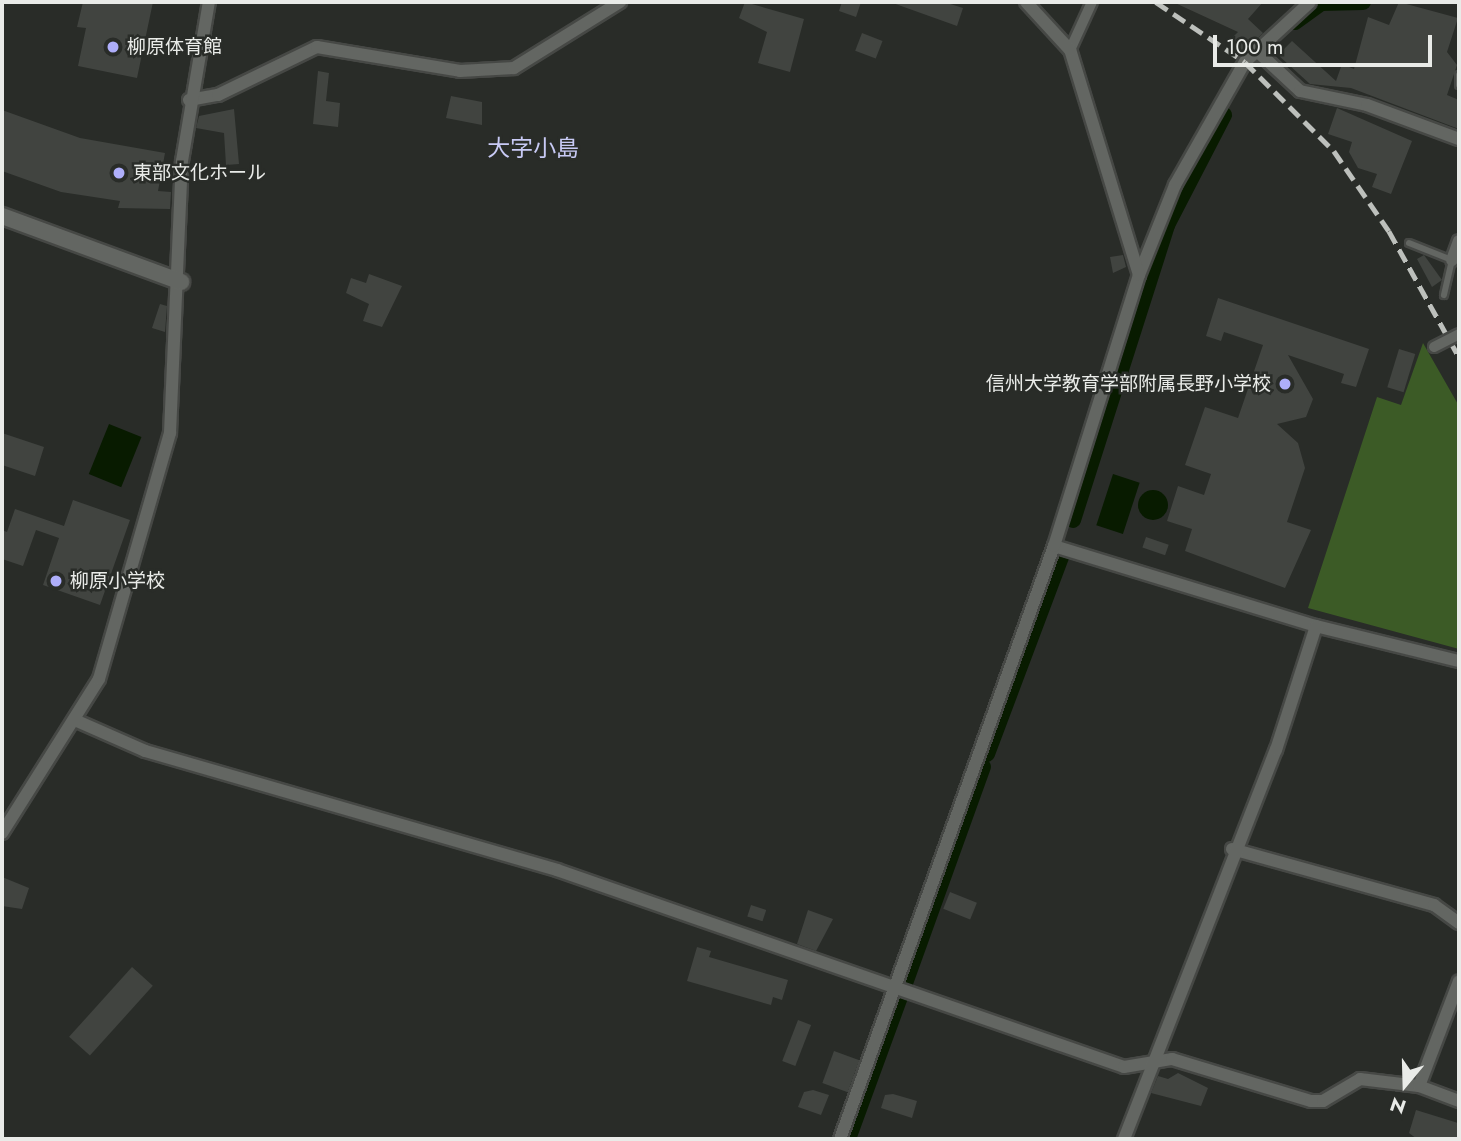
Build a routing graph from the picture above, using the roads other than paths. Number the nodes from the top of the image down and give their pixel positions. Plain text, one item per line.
1 (209, 2) edge
2 (620, 2) edge
3 (1026, 2) edge
4 (1092, 2) edge
5 (1307, 2) edge
6 (1070, 50) junction
7 (1256, 50) junction
8 (1459, 75) edge
9 (1459, 85) edge
10 (189, 100) junction
11 (1459, 139) edge
12 (2, 216) edge
13 (1459, 242) edge
14 (1409, 243) dead end
15 (1452, 260) junction
16 (1139, 275) junction
17 (181, 282) junction
18 (1444, 295) dead end
19 (1459, 334) edge
20 (1434, 347) dead end
21 (1054, 546) junction
22 (1316, 626) junction
23 (1459, 661) edge
24 (77, 721) junction
25 (2, 833) edge
26 (1233, 849) junction
27 (1459, 923) edge
28 (1459, 981) edge
29 (894, 989) junction
30 (1158, 1062) junction
31 (1419, 1086) junction
32 (1459, 1101) edge
33 (840, 1139) edge
34 (1124, 1139) edge

1 - 10 street
2 - 10 street
3 - 6 street
4 - 6 street
5 - 7 street
6 - 16 street
7 - 11 street
7 - 16 street
8 - 9 lane
10 - 17 street
12 - 17 street
13 - 15 street
14 - 15 lane
15 - 18 lane
16 - 21 street
17 - 24 street
19 - 20 street, bridge
21 - 22 street
21 - 29 street
22 - 23 street
22 - 26 street
24 - 25 street
24 - 29 street
26 - 27 street
26 - 30 street
28 - 31 street
29 - 30 street
29 - 33 street
30 - 31 street
30 - 34 street
31 - 32 street

